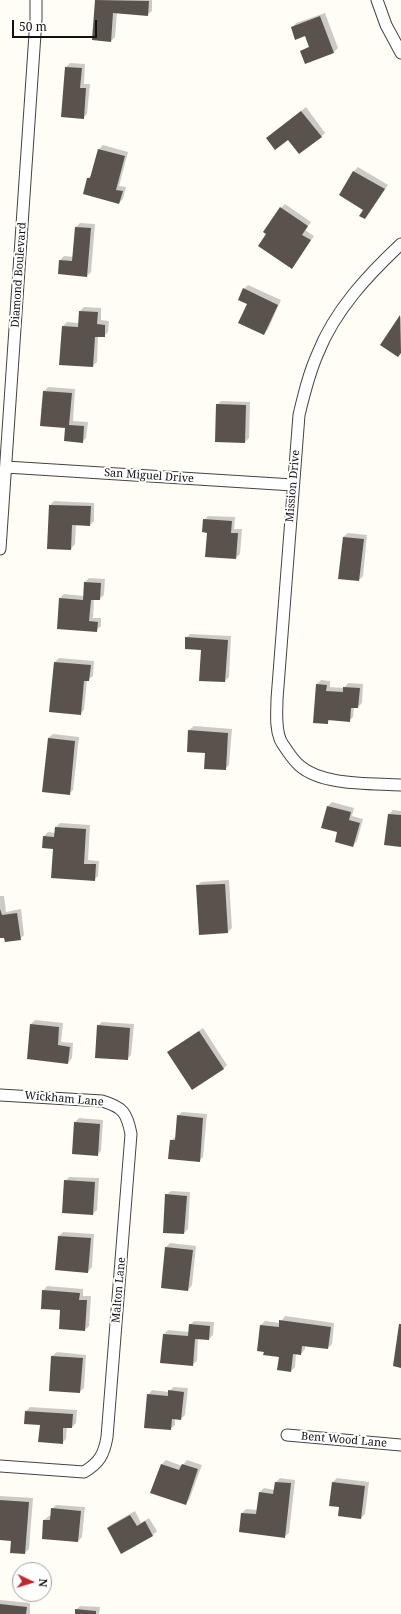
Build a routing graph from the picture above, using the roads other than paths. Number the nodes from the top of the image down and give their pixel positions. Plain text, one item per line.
1 (36, 0) edge
2 (377, 0) edge
3 (401, 53) edge
4 (401, 244) edge
5 (6, 467) junction
6 (293, 485) junction
7 (0, 549) edge
8 (401, 785) edge
9 (0, 1095) edge
10 (124, 1113) joint
11 (287, 1436) dead end
12 (401, 1445) edge
13 (0, 1466) edge

1 - 5 street, Diamond Boulevard
2 - 3 street
4 - 6 street, Mission Drive
5 - 6 street, San Miguel Drive
5 - 7 street, Diamond Boulevard
6 - 8 street, Mission Drive
9 - 10 street, Wickham Lane
10 - 13 street, Malton Lane
11 - 12 street, Bent Wood Lane

